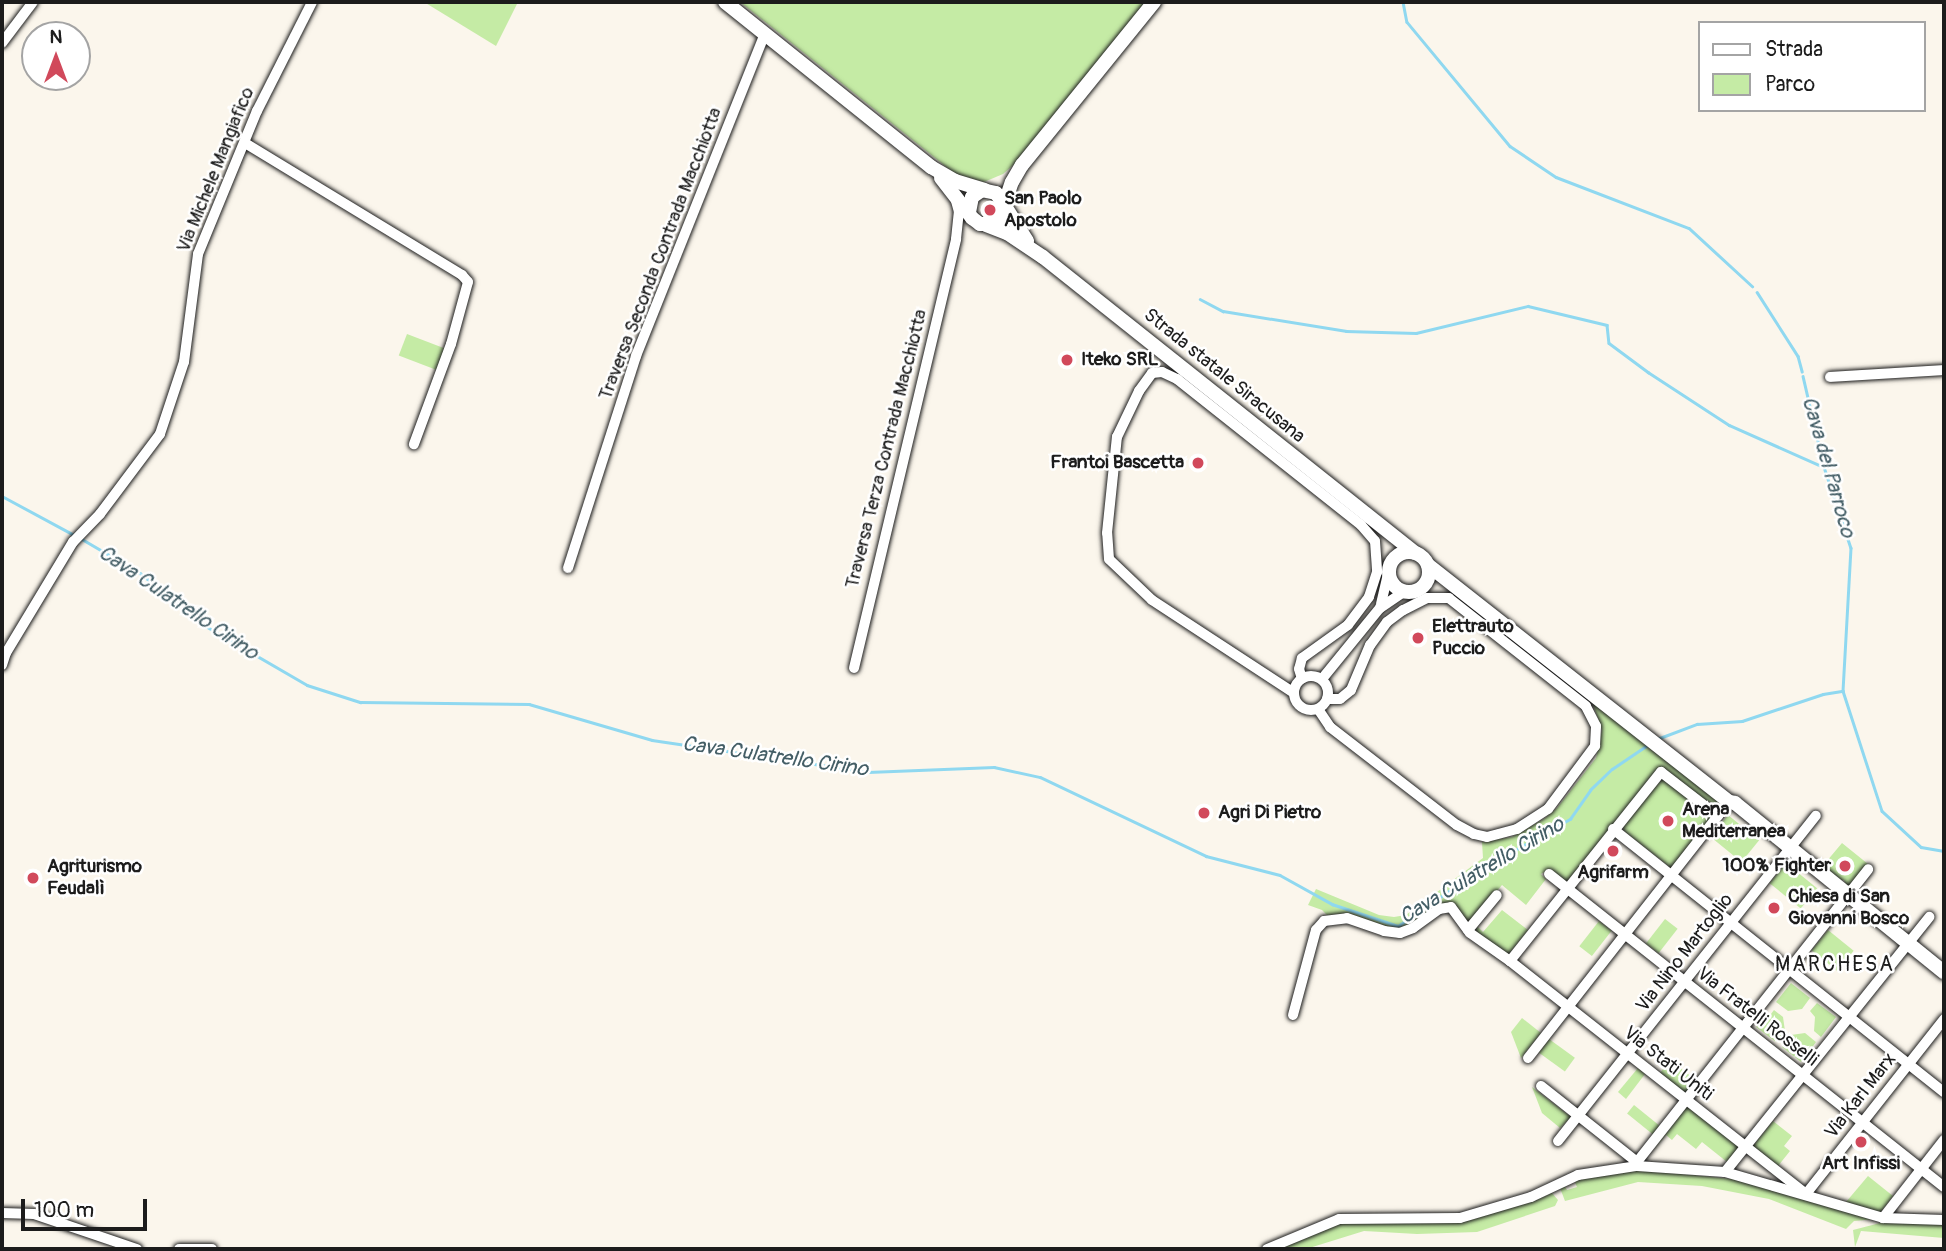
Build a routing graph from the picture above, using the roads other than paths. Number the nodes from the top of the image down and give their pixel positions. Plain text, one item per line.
1 (33, 2) edge
2 (312, 2) edge
3 (725, 2) edge
4 (1154, 2) edge
5 (1164, 2) edge
6 (1144, 17) junction
7 (765, 34) junction
8 (2, 43) edge
9 (245, 142) junction
10 (1022, 165) junction
11 (931, 167) junction
12 (973, 200) junction
13 (1003, 206) junction
14 (983, 224) junction
15 (956, 239) junction
16 (1043, 257) junction
17 (1944, 370) edge
18 (1830, 377) dead end
19 (414, 444) dead end
20 (1381, 525) junction
21 (1415, 553) junction
22 (1428, 565) junction
23 (1390, 566) junction
24 (568, 568) dead end
25 (1411, 590) junction
26 (1464, 593) junction
27 (1380, 608) junction
28 (2, 665) edge
29 (854, 668) dead end
30 (1302, 679) junction
31 (1322, 679) junction
32 (1294, 693) junction
33 (1327, 699) junction
34 (1318, 709) junction
35 (1729, 802) junction
36 (1718, 816) junction
37 (1816, 816) dead end
38 (1613, 829) junction
39 (1788, 850) junction
40 (1868, 869) dead end
41 (1549, 874) dead end
42 (1672, 875) junction
43 (1566, 888) junction
44 (1497, 895) dead end
45 (1847, 897) junction
46 (1929, 917) dead end
47 (1731, 923) junction
48 (1468, 930) junction
49 (1625, 935) junction
50 (1907, 945) junction
51 (1510, 961) junction
52 (1790, 969) junction
53 (1944, 972) edge
54 (1944, 979) edge
55 (1684, 982) junction
56 (1569, 1007) junction
57 (1293, 1015) dead end
58 (1850, 1017) junction
59 (1944, 1019) edge
60 (1742, 1028) junction
61 (1627, 1054) junction
62 (1528, 1058) dead end
63 (1909, 1064) junction
64 (1802, 1076) junction
65 (1541, 1086) dead end
66 (1944, 1091) edge
67 (1686, 1100) junction
68 (1578, 1116) junction
69 (1862, 1122) junction
70 (1944, 1140) edge
71 (1558, 1141) dead end
72 (1746, 1147) junction
73 (1637, 1164) junction
74 (1921, 1169) junction
75 (1725, 1172) junction
76 (1944, 1187) edge
77 (1806, 1194) junction
78 (2, 1213) edge
79 (1883, 1218) junction
80 (1944, 1220) edge
81 (137, 1249) edge
82 (179, 1249) edge
83 (212, 1249) edge
84 (1267, 1249) edge

1 - 8 street
2 - 9 street, Via Michele Mangiafico
3 - 7 main road
4 - 6 main road
5 - 6 main road
6 - 10 main road
7 - 11 main road
7 - 24 street, Traversa Seconda Contrada Macchiotta
9 - 19 street
9 - 28 street, Via Michele Mangiafico
10 - 12 main road
10 - 13 main road
11 - 12 main road
11 - 12 main road
12 - 13 main road
12 - 14 main road
12 - 15 street, Traversa Terza Contrada Macchiotta
13 - 14 main road
13 - 16 main road
14 - 15 street
14 - 16 main road
15 - 29 street, Traversa Terza Contrada Macchiotta
16 - 20 main road, Strada statale Siracusana
17 - 18 street
20 - 21 main road, Strada statale Siracusana
20 - 23 main road
21 - 22 main road
21 - 23 main road
22 - 25 main road
22 - 26 main road
23 - 25 main road
23 - 27 street
25 - 26 main road
25 - 27 street
26 - 35 main road
27 - 31 street
30 - 31 street
30 - 32 street
30 - 32 street
31 - 33 street
32 - 34 street
33 - 34 street
33 - 34 street
35 - 36 street
35 - 39 main road
36 - 38 street
36 - 42 street
37 - 39 street, Via Nino Martoglio
38 - 42 street
38 - 43 street
39 - 45 main road
39 - 47 street, Via Nino Martoglio
40 - 45 street
41 - 43 street, Via Fratelli Rosselli
42 - 47 street
42 - 49 street
43 - 49 street, Via Fratelli Rosselli
43 - 51 street
44 - 48 street
45 - 50 main road
45 - 52 street
46 - 50 street
47 - 52 street
47 - 55 street, Via Nino Martoglio
48 - 51 street, Via Stati Uniti
48 - 57 street, Via Stati Uniti
49 - 55 street, Via Fratelli Rosselli
49 - 56 street
50 - 53 main road
50 - 54 main road
50 - 58 street
51 - 56 street, Via Stati Uniti
52 - 58 street
52 - 60 street
55 - 60 street, Via Fratelli Rosselli
55 - 61 street, Via Nino Martoglio
56 - 61 street, Via Stati Uniti
56 - 62 street
58 - 63 street
58 - 64 street
59 - 63 street, Via Karl Marx
60 - 64 street, Via Fratelli Rosselli
60 - 67 street
61 - 67 street, Via Stati Uniti
61 - 68 street, Via Nino Martoglio
63 - 66 street
63 - 69 street, Via Karl Marx
64 - 69 street, Via Fratelli Rosselli
64 - 72 street
65 - 68 street
67 - 72 street, Via Stati Uniti
67 - 73 street
68 - 71 street, Via Nino Martoglio
68 - 73 street
69 - 74 street, Via Fratelli Rosselli
69 - 77 street, Via Karl Marx
70 - 74 street
72 - 75 street
72 - 77 street, Via Stati Uniti
73 - 75 street
73 - 84 street
74 - 76 street, Via Fratelli Rosselli
74 - 79 street
75 - 77 street
77 - 79 street
78 - 81 street
79 - 80 street
82 - 83 street

